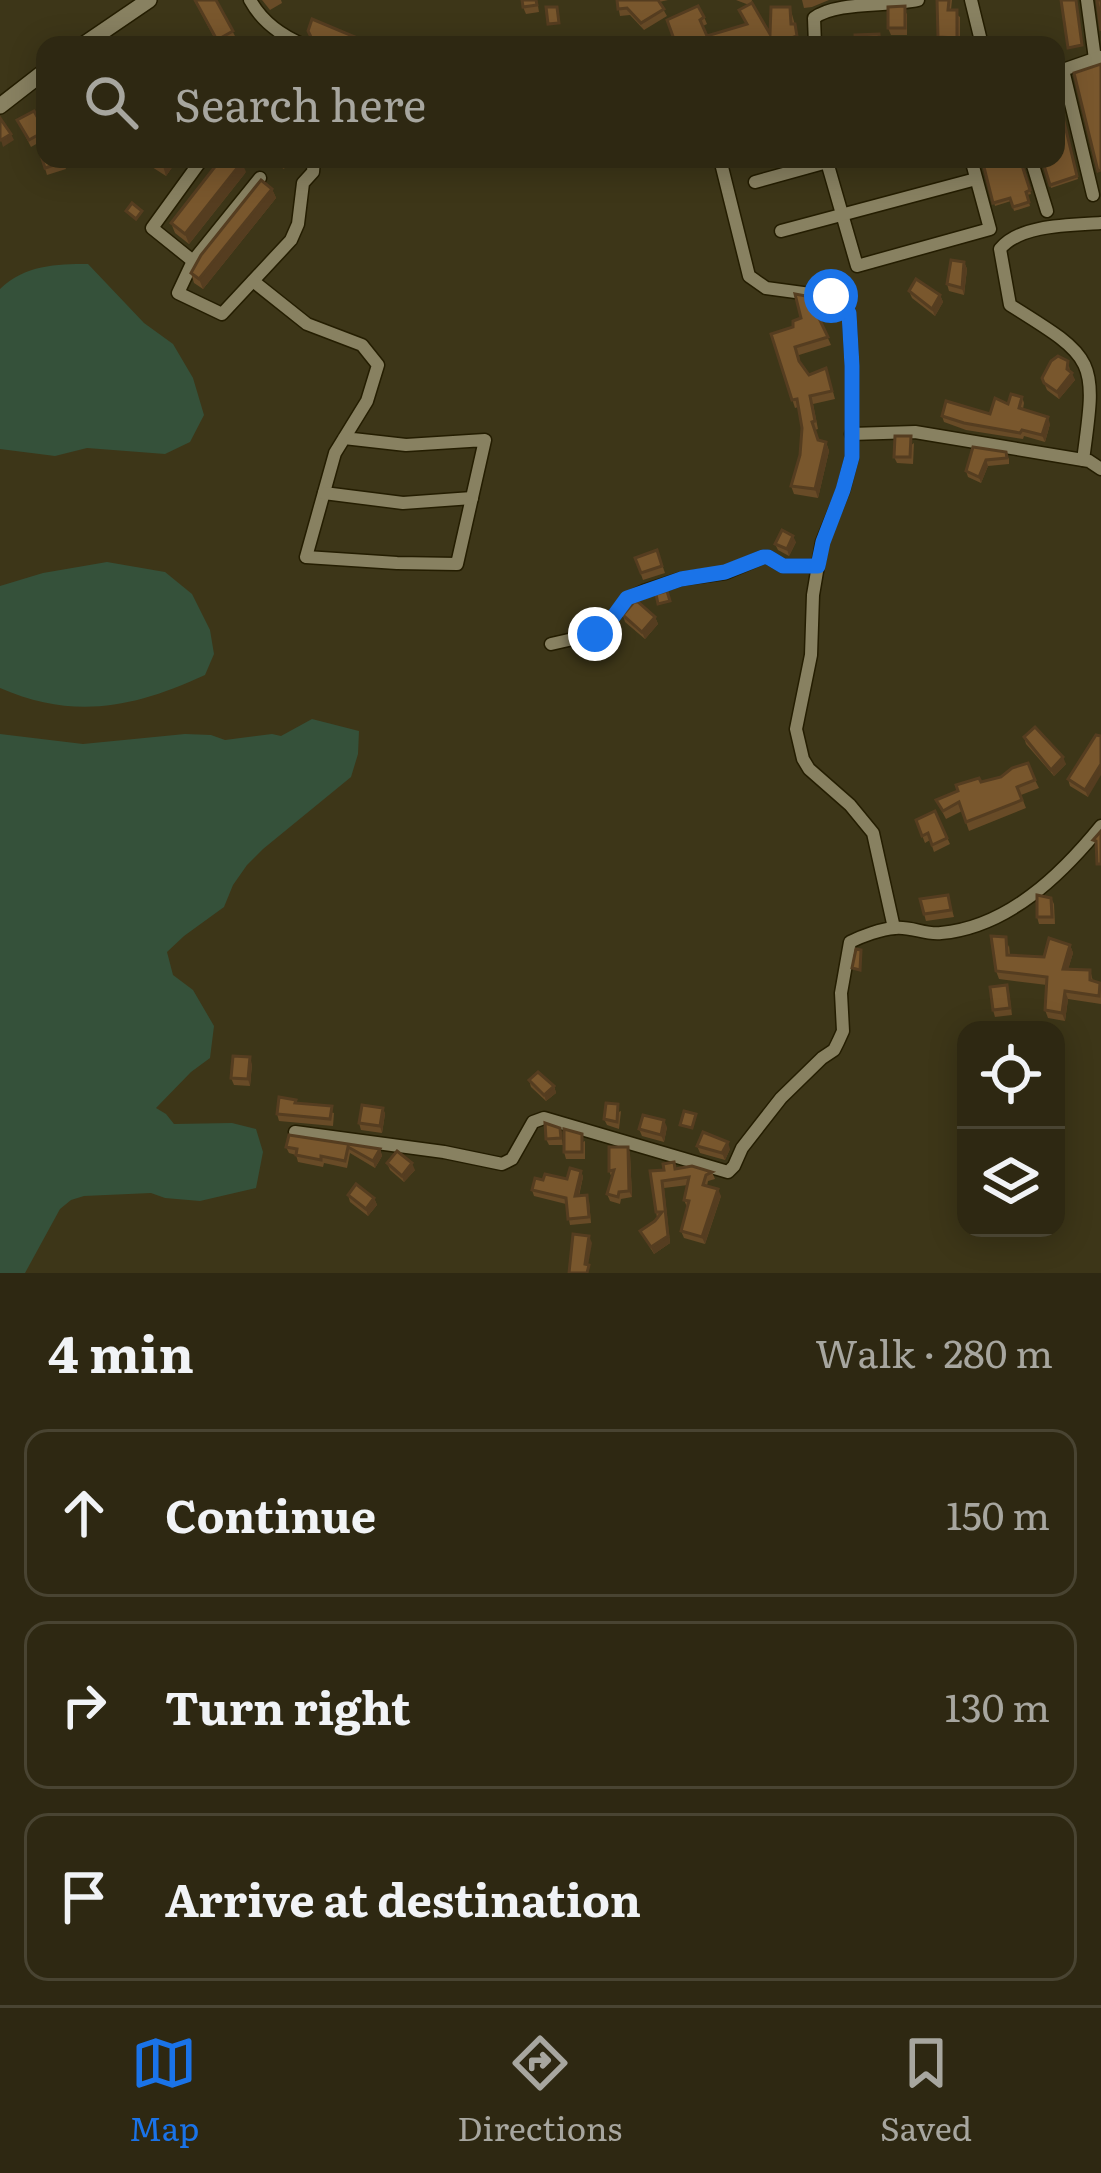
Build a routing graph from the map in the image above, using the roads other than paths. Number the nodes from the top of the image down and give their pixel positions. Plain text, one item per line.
1 (149, 0) edge
2 (250, 0) edge
3 (918, 0) edge
4 (971, 0) edge
5 (1087, 0) edge
6 (96, 36) edge
7 (284, 36) edge
8 (815, 36) edge
9 (980, 36) edge
10 (1098, 58) edge
11 (1065, 69) edge
12 (36, 77) edge
13 (1065, 90) edge
14 (0, 106) edge
15 (196, 168) edge
16 (313, 168) edge
17 (722, 168) edge
18 (806, 168) edge
19 (833, 168) edge
20 (973, 168) edge
21 (1034, 168) edge
22 (260, 178) edge
23 (976, 179) junction
24 (755, 182) dead end
25 (1093, 195) dead end
26 (1047, 211) dead end
27 (841, 214) junction
28 (1101, 223) edge
29 (781, 231) dead end
30 (194, 261) junction
31 (253, 281) junction
32 (851, 434) junction
33 (344, 438) junction
34 (1083, 460) junction
35 (1101, 469) edge
36 (324, 493) junction
37 (472, 498) junction
38 (818, 566) junction
39 (551, 644) dead end
40 (1101, 826) edge
41 (894, 928) junction
42 (295, 1132) edge

1 - 6 street
2 - 7 street
3 - 8 street
4 - 9 street
5 - 10 street
10 - 11 street
12 - 14 street
13 - 25 street
15 - 30 street
16 - 31 street
17 - 32 street
18 - 24 street
19 - 27 street
20 - 23 street
21 - 26 street
22 - 30 street
23 - 27 street
23 - 27 street
27 - 29 street
28 - 34 street
30 - 31 street
31 - 33 street
32 - 34 street
32 - 38 street
33 - 36 street
33 - 37 street
34 - 35 street
36 - 37 street
36 - 37 street
38 - 39 street
38 - 41 street
40 - 41 street
41 - 42 street

